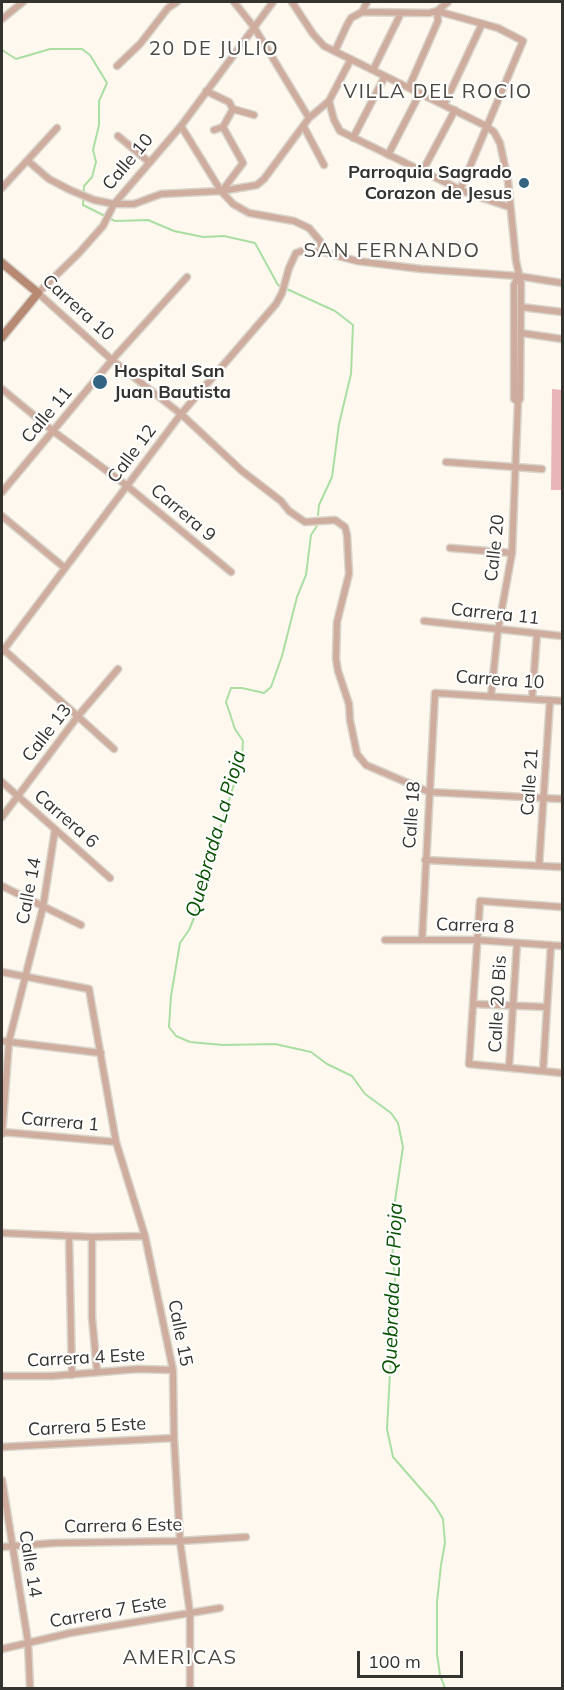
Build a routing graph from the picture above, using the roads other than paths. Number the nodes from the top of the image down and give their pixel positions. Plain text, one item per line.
1 (177, 2) edge
2 (234, 2) edge
3 (273, 2) edge
4 (292, 2) edge
5 (367, 2) edge
6 (448, 2) edge
7 (19, 3) edge
8 (437, 11) junction
9 (362, 12) junction
10 (401, 13) junction
11 (2, 19) edge
12 (483, 24) junction
13 (254, 27) junction
14 (335, 51) junction
15 (351, 59) junction
16 (117, 66) dead end
17 (373, 70) junction
18 (385, 76) junction
19 (409, 87) junction
20 (206, 91) junction
21 (420, 93) junction
22 (329, 101) junction
23 (444, 105) junction
24 (233, 109) junction
25 (455, 110) junction
26 (254, 115) dead end
27 (309, 118) junction
28 (181, 126) junction
29 (486, 126) junction
30 (223, 127) junction
31 (303, 127) junction
32 (57, 128) dead end
33 (214, 130) dead end
34 (118, 136) dead end
35 (353, 138) junction
36 (388, 155) junction
37 (28, 161) junction
38 (149, 162) junction
39 (324, 165) dead end
40 (422, 172) junction
41 (2, 188) edge
42 (223, 190) junction
43 (460, 190) junction
44 (114, 204) junction
45 (509, 207) junction
46 (323, 252) junction
47 (2, 263) edge
48 (187, 276) dead end
49 (518, 276) junction
50 (562, 283) edge
51 (38, 293) junction
52 (521, 307) junction
53 (562, 312) edge
54 (521, 333) junction
55 (2, 337) edge
56 (562, 339) edge
57 (112, 360) junction
58 (2, 389) edge
59 (518, 402) junction
60 (181, 414) junction
61 (53, 431) junction
62 (446, 462) dead end
63 (516, 468) junction
64 (542, 469) dead end
65 (126, 485) junction
66 (2, 492) edge
67 (2, 516) edge
68 (450, 548) dead end
69 (512, 553) junction
70 (65, 568) junction
71 (231, 572) dead end
72 (424, 621) dead end
73 (498, 630) junction
74 (537, 634) junction
75 (562, 636) edge
76 (2, 649) edge
77 (118, 669) dead end
78 (435, 693) joint
79 (491, 696) junction
80 (532, 699) junction
81 (550, 700) junction
82 (562, 701) edge
83 (78, 716) junction
84 (114, 749) dead end
85 (2, 782) edge
86 (429, 792) junction
87 (16, 795) junction
88 (544, 798) junction
89 (562, 799) edge
90 (2, 816) edge
91 (55, 830) junction
92 (425, 860) junction
93 (539, 866) junction
94 (562, 867) edge
95 (110, 878) dead end
96 (2, 886) edge
97 (43, 907) junction
98 (562, 907) edge
99 (81, 925) dead end
100 (386, 940) dead end
101 (422, 940) junction
102 (477, 940) junction
103 (517, 943) junction
104 (551, 945) junction
105 (562, 946) edge
106 (2, 972) edge
107 (25, 977) junction
108 (473, 1004) junction
109 (513, 1005) junction
110 (547, 1007) junction
111 (2, 1041) edge
112 (9, 1041) junction
113 (101, 1053) junction
114 (509, 1068) junction
115 (543, 1071) junction
116 (562, 1072) edge
117 (2, 1133) edge
118 (116, 1142) junction
119 (2, 1233) edge
120 (69, 1236) junction
121 (145, 1236) junction
122 (92, 1237) junction
123 (173, 1370) junction
124 (97, 1371) junction
125 (72, 1375) junction
126 (2, 1376) edge
127 (174, 1438) junction
128 (2, 1447) edge
129 (2, 1480) edge
130 (246, 1537) dead end
131 (180, 1541) junction
132 (12, 1546) junction
133 (2, 1547) edge
134 (220, 1608) dead end
135 (189, 1613) junction
136 (28, 1642) junction
137 (2, 1649) edge
138 (30, 1689) edge
139 (190, 1689) edge

1 - 16 street
2 - 13 street
3 - 13 street, Calle 10
4 - 14 street
5 - 9 street
6 - 8 street
7 - 11 street
8 - 10 street
8 - 12 street
8 - 19 street
9 - 10 street
9 - 14 street
10 - 17 street
12 - 23 street
12 - 29 street
13 - 20 street, Calle 10
13 - 27 street
14 - 15 street
15 - 17 street
15 - 22 street
17 - 18 street
18 - 19 street
18 - 35 street
19 - 21 street
20 - 24 street
20 - 28 street, Calle 10
21 - 23 street
21 - 36 street
22 - 27 street
22 - 35 street
23 - 25 street
24 - 26 street
24 - 30 street
25 - 29 street
25 - 40 street
27 - 31 street
28 - 38 street, Calle 10
28 - 42 street
29 - 43 street
29 - 45 street
30 - 33 street
30 - 42 street
31 - 39 street
31 - 42 street
32 - 37 street
34 - 38 street
35 - 36 street
36 - 40 street
37 - 41 street
37 - 44 street
38 - 44 street, Calle 10
40 - 43 street
42 - 44 street
42 - 46 street
43 - 45 street
44 - 51 street, Calle 10
45 - 49 street
46 - 49 street
46 - 60 street, Calle 12
47 - 51 main road, Carrera 10
48 - 57 street, Calle 11
49 - 50 street
49 - 52 street
49 - 59 street
51 - 55 main road, Calle 10
51 - 57 street, Carrera 10
52 - 53 street
52 - 54 street
54 - 56 street
54 - 59 street
57 - 60 street, Carrera 10
57 - 61 street, Calle 11
58 - 61 street, Carrera 9
59 - 63 street, Calle 20
60 - 65 street, Calle 12
60 - 86 street, Carrera 10
61 - 65 street, Carrera 9
61 - 66 street, Calle 11
62 - 63 street
63 - 64 street
63 - 69 street, Calle 20
65 - 70 street, Calle 12
65 - 71 street, Carrera 9
67 - 70 street
68 - 69 street
69 - 73 street, Calle 20
70 - 76 street, Calle 12
72 - 73 street, Carrera 11
73 - 74 street, Carrera 11
73 - 79 street, Calle 20
74 - 75 street, Carrera 11
74 - 80 street
76 - 83 street
77 - 83 street, Calle 13
78 - 79 street, Carrera 10
78 - 86 street, Calle 18
79 - 80 street, Carrera 10
80 - 81 street, Carrera 10
81 - 82 street, Carrera 10
81 - 88 street, Calle 21
83 - 84 street
83 - 87 street, Calle 13
85 - 87 street, Carrera 6
86 - 88 street
86 - 92 street, Calle 18
87 - 90 street, Calle 13
87 - 91 street, Carrera 6
88 - 89 street
88 - 93 street, Calle 21
91 - 95 street, Carrera 6
91 - 97 street, Calle 14
92 - 93 street
92 - 101 street, Calle 18
93 - 94 street
96 - 97 street
97 - 99 street
97 - 107 street, Calle 14
98 - 102 street
100 - 101 street, Carrera 8
101 - 102 street, Carrera 8
102 - 103 street, Carrera 8
102 - 108 street
103 - 104 street, Carrera 8
103 - 109 street, Calle 20 Bis
104 - 105 street, Carrera 8
104 - 110 street
106 - 107 street
107 - 112 street, Calle 14
107 - 113 street, Calle 15
108 - 109 street
108 - 114 street
109 - 110 street
109 - 114 street, Calle 20 Bis
110 - 115 street
111 - 112 street
112 - 113 street
112 - 117 street, Calle 14
113 - 118 street, Calle 15
114 - 115 street
115 - 116 street
117 - 118 street, Carrera 1
118 - 121 street, Calle 15
119 - 120 street
120 - 122 street
120 - 125 street
121 - 122 street
121 - 123 street, Calle 15
122 - 124 street
123 - 124 street, Carrera 4 Este
123 - 127 street, Calle 15
124 - 125 street, Carrera 4 Este
125 - 126 street, Carrera 4 Este
127 - 128 street, Carrera 5 Este
127 - 131 street, Calle 15
129 - 132 street, Calle 14
130 - 131 street, Carrera 6 Este
131 - 132 street, Carrera 6 Este
131 - 135 street, Calle 15
132 - 133 street, Carrera 6 Este
132 - 136 street, Calle 14
134 - 135 street, Carrera 7 Este
135 - 136 street, Carrera 7 Este
135 - 139 street, Calle 15
136 - 137 street, Carrera 7 Este
136 - 138 street, Calle 14

